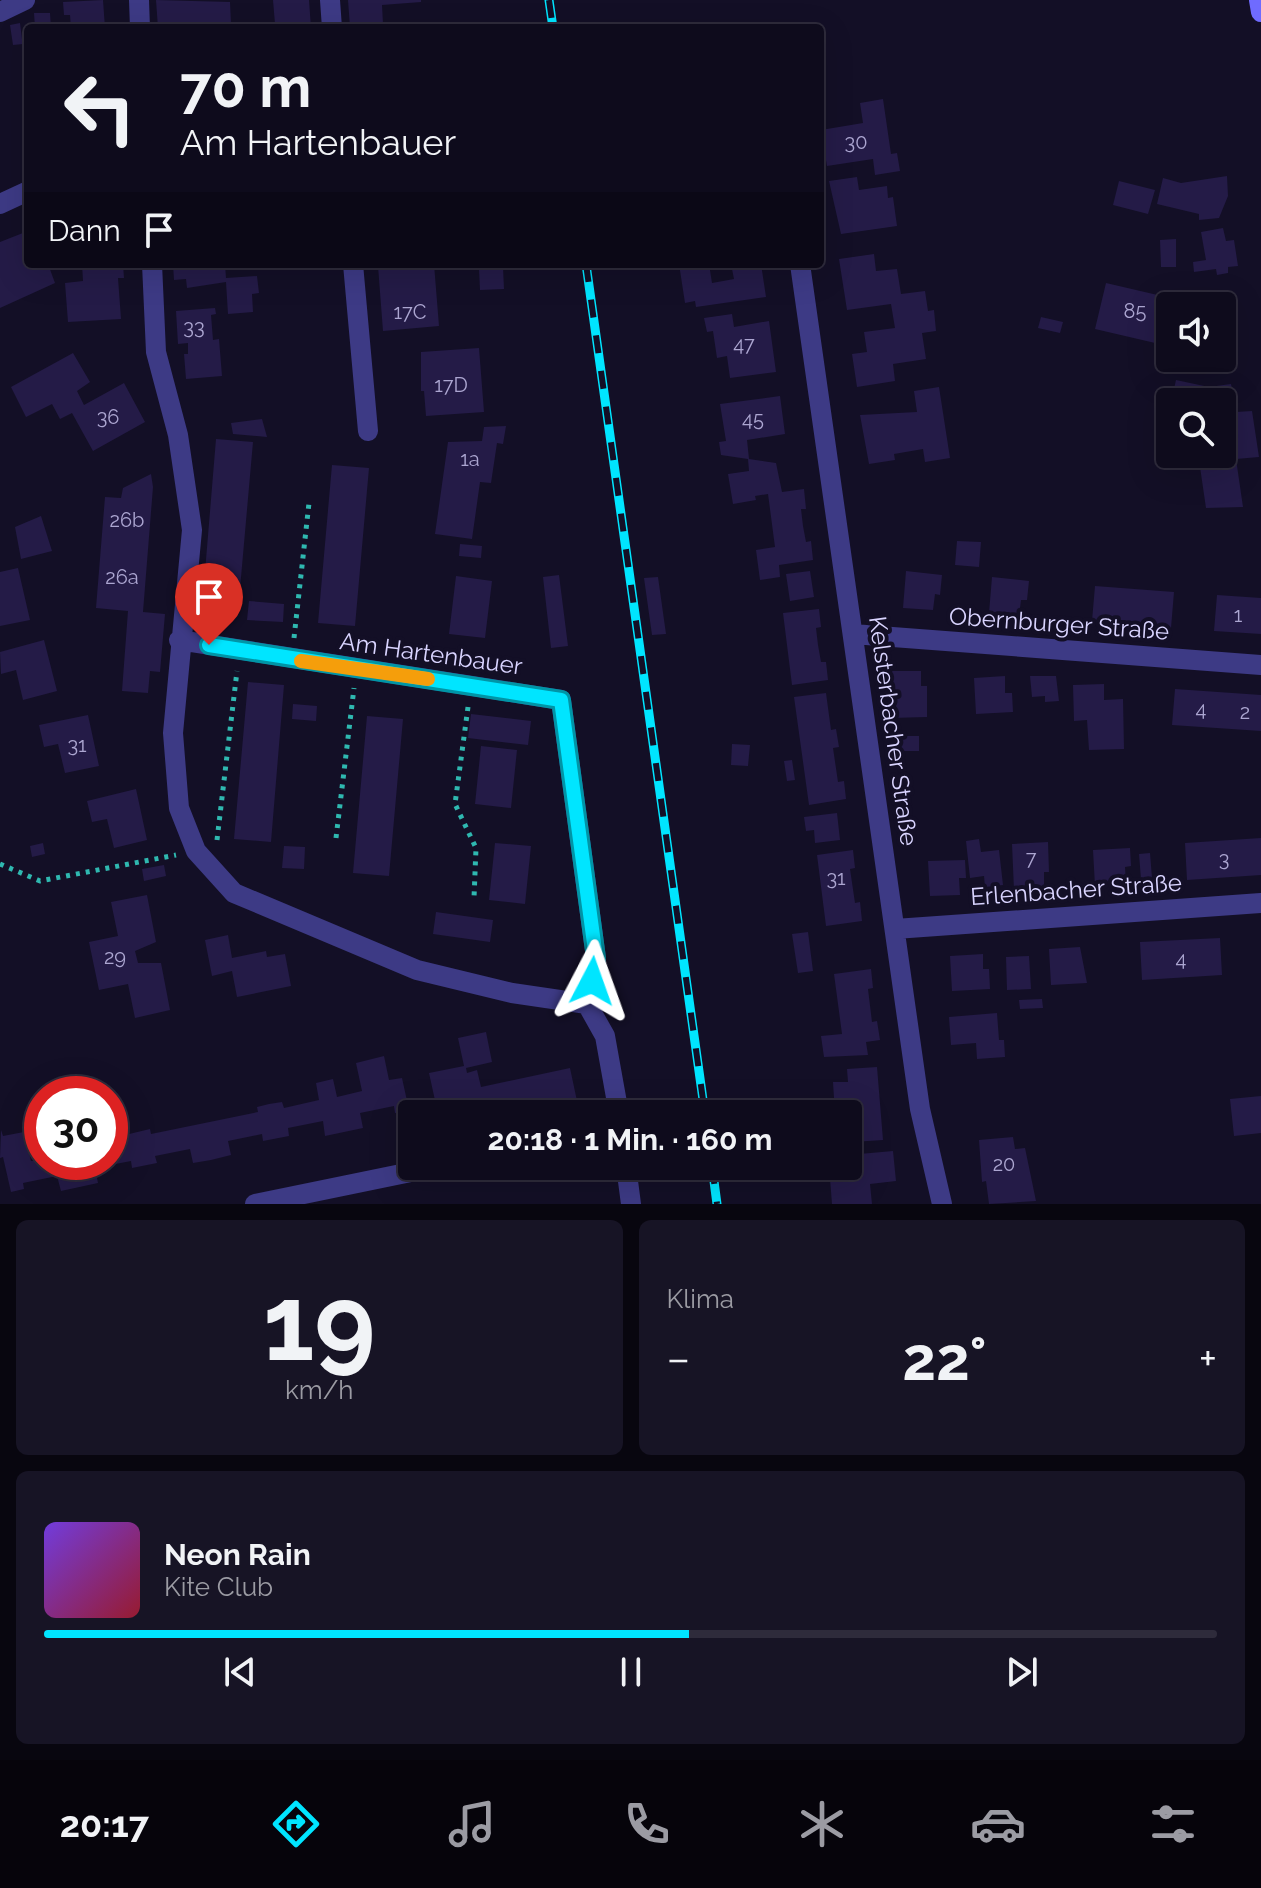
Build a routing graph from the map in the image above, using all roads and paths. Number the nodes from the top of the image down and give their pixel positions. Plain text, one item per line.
1 (25, 0) edge
2 (139, 0) edge
3 (330, 0) edge
4 (1259, 0) edge
5 (0, 12) edge
6 (1261, 12) edge
7 (140, 24) edge
8 (332, 24) edge
9 (24, 193) edge
10 (0, 204) edge
11 (152, 268) edge
12 (353, 268) edge
13 (801, 268) edge
14 (368, 431) dead end
15 (309, 503) dead end
16 (853, 634) junction
17 (179, 640) junction
18 (239, 650) junction
19 (291, 659) junction
20 (1261, 665) edge
21 (356, 670) junction
22 (470, 686) junction
23 (336, 838) dead end
24 (196, 851) junction
25 (0, 864) edge
26 (210, 868) junction
27 (474, 898) dead end
28 (1261, 903) edge
29 (895, 929) junction
30 (587, 1004) junction
31 (616, 1100) edge
32 (398, 1175) edge
33 (628, 1180) edge
34 (255, 1204) edge
35 (631, 1204) edge
36 (942, 1204) edge

1 - 5 street
2 - 7 street
3 - 8 street
4 - 6 main road
9 - 10 street
11 - 17 street
12 - 14 street
13 - 16 street, Kelsterbacher Straße
15 - 19 path
16 - 20 street, Obernburger Straße
16 - 29 street, Kelsterbacher Straße
17 - 18 street, Am Hartenbauer
17 - 24 street
18 - 19 street, Am Hartenbauer
18 - 26 path
19 - 21 street, Am Hartenbauer
21 - 22 street, Am Hartenbauer
21 - 23 path
22 - 27 path
22 - 30 street, Am Hartenbauer
24 - 25 path
24 - 26 street
26 - 30 street
28 - 29 street, Erlenbacher Straße
29 - 36 street, Kelsterbacher Straße
30 - 31 street
32 - 34 street
33 - 35 street

